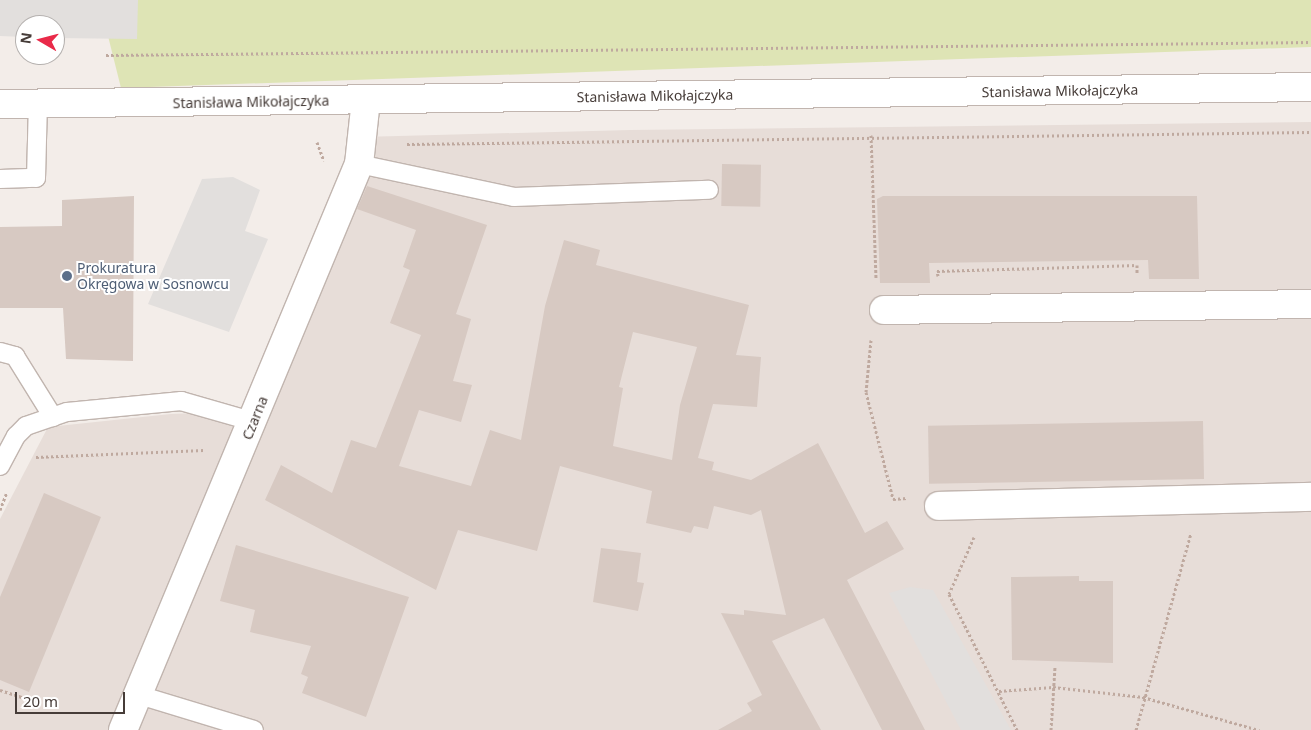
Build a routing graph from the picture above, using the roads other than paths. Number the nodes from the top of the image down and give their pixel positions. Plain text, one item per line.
1 (1311, 87) edge
2 (366, 100) junction
3 (0, 104) edge
4 (38, 104) junction
5 (372, 166) junction
6 (0, 179) edge
7 (709, 190) dead end
8 (1311, 304) edge
9 (884, 310) dead end
10 (0, 352) edge
11 (52, 417) junction
12 (254, 422) junction
13 (0, 466) edge
14 (1311, 497) edge
15 (939, 506) dead end
16 (140, 695) junction
17 (123, 730) edge
18 (254, 730) edge

1 - 2 street, Stanisława Mikołajczyka
2 - 4 street, Stanisława Mikołajczyka
2 - 5 street, Czarna
3 - 4 street, Stanisława Mikołajczyka
4 - 6 lane
5 - 7 lane
5 - 12 street, Czarna
8 - 9 street
10 - 11 lane
11 - 12 lane
11 - 13 lane
12 - 16 street, Czarna
14 - 15 street
16 - 17 street, Czarna
16 - 18 lane

